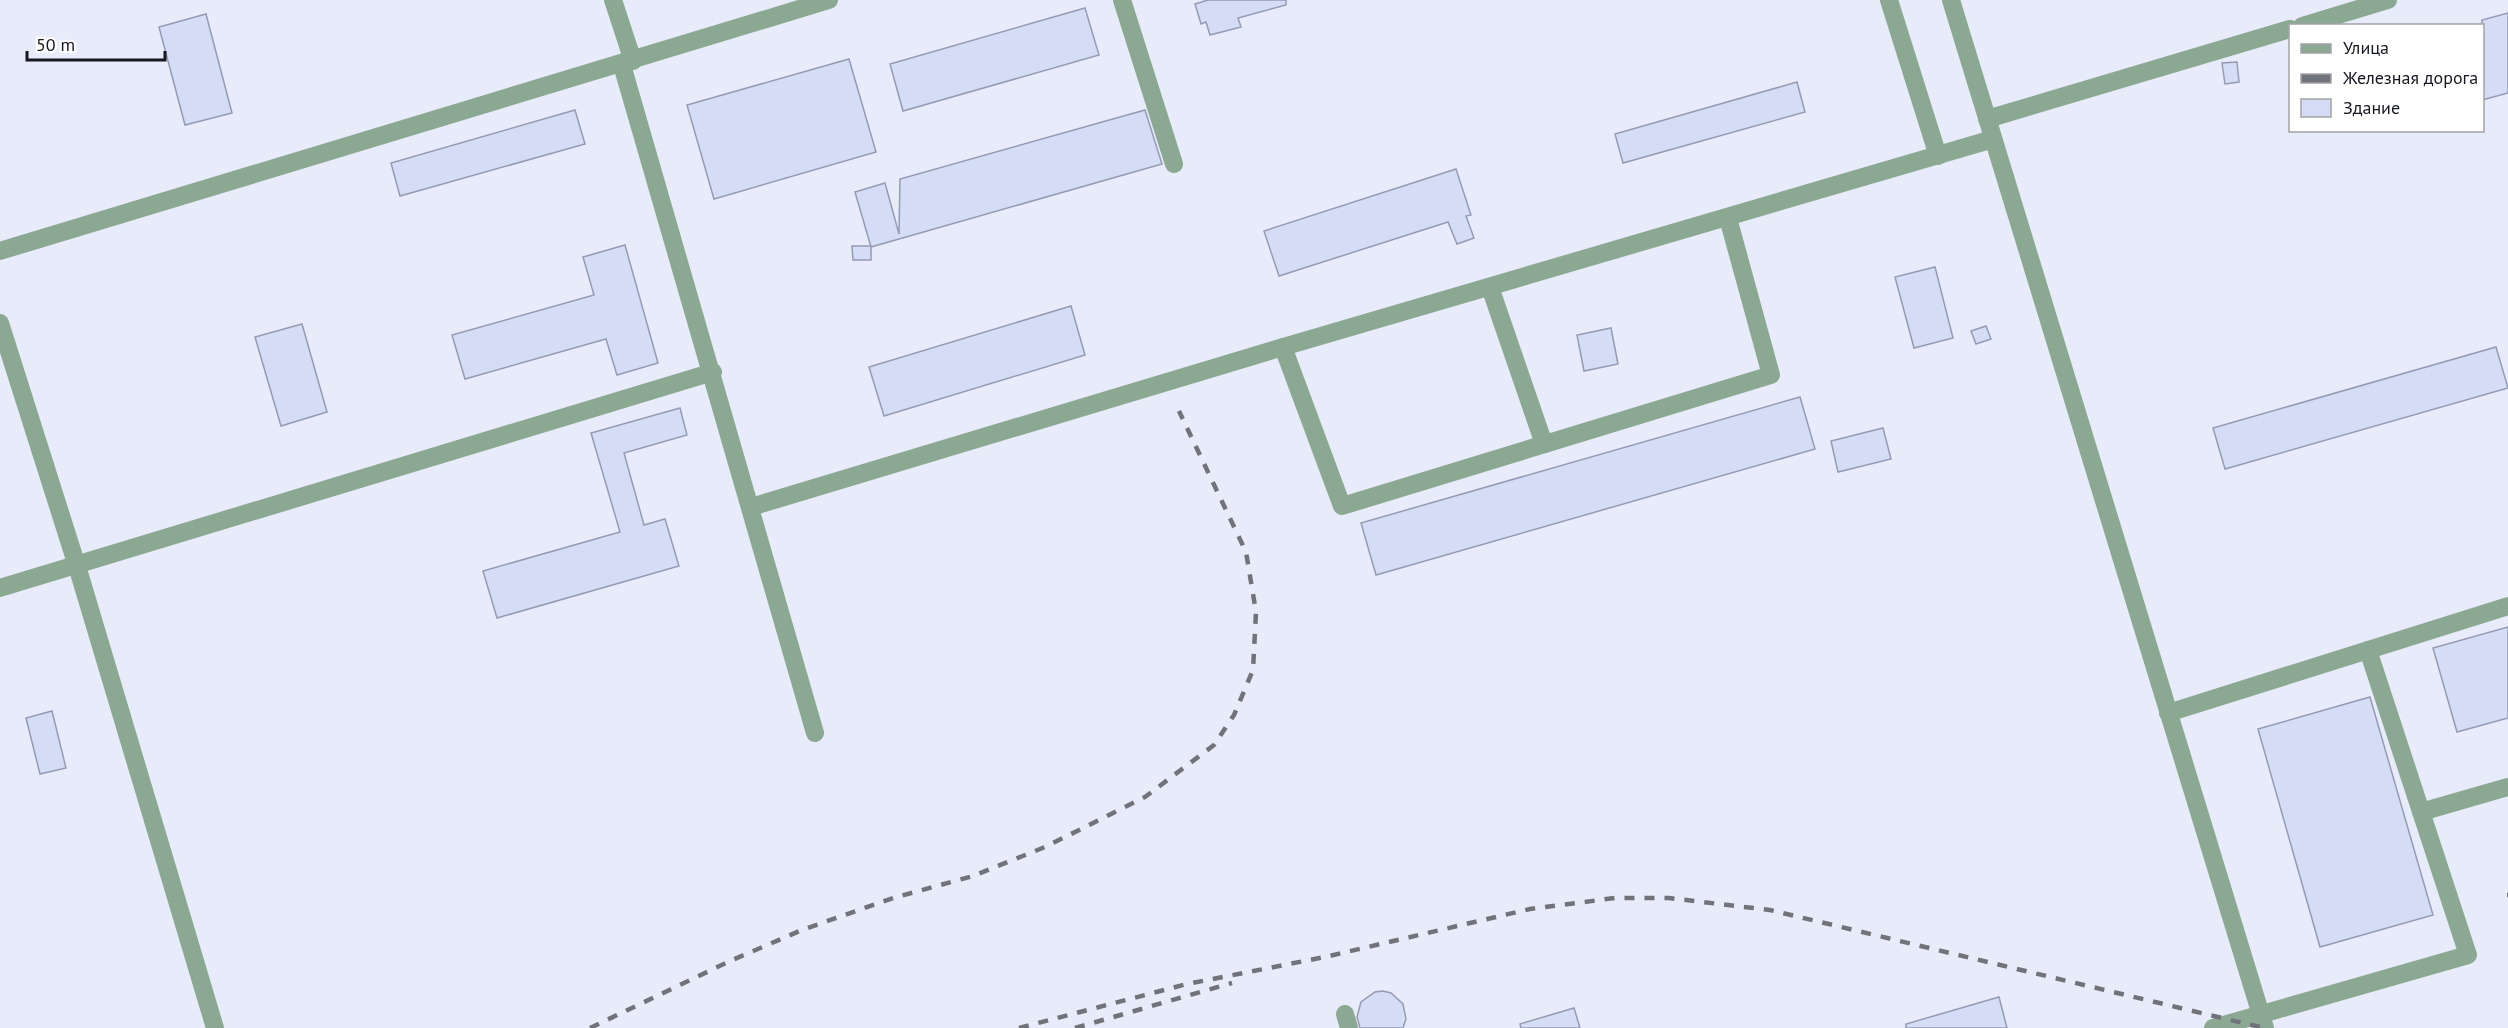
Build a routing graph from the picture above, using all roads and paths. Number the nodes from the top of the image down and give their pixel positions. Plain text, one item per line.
1 (613, 0) edge
2 (829, 0) edge
3 (1122, 0) edge
4 (1889, 0) edge
5 (1951, 0) edge
6 (2388, 0) edge
7 (2309, 24) edge
8 (2289, 29) edge
9 (627, 63) junction
10 (1987, 119) junction
11 (1993, 139) junction
12 (1938, 156) junction
13 (1174, 164) dead end
14 (1728, 218) junction
15 (0, 251) edge
16 (1490, 287) junction
17 (0, 323) edge
18 (1283, 346) junction
19 (713, 372) junction
20 (1544, 444) junction
21 (751, 507) junction
22 (77, 566) junction
23 (0, 588) edge
24 (2508, 606) edge
25 (2368, 650) junction
26 (2168, 712) junction
27 (815, 733) dead end
28 (2508, 787) edge
29 (2421, 812) junction
30 (2262, 1020) edge
31 (215, 1028) edge
32 (2213, 1028) edge

1 - 9 lane
2 - 9 lane
3 - 13 lane
4 - 12 lane
5 - 10 lane
6 - 7 lane
8 - 10 lane
9 - 15 lane
9 - 19 lane
10 - 11 lane
11 - 12 lane
11 - 26 lane
12 - 14 lane
14 - 16 lane
14 - 20 lane
16 - 18 lane
16 - 20 lane
17 - 22 lane
18 - 20 lane
18 - 21 lane
19 - 21 lane
19 - 22 lane
21 - 27 lane
22 - 23 lane
22 - 31 lane
24 - 25 lane
25 - 26 lane
25 - 29 lane
26 - 30 lane
28 - 29 lane
29 - 30 lane
30 - 32 lane

